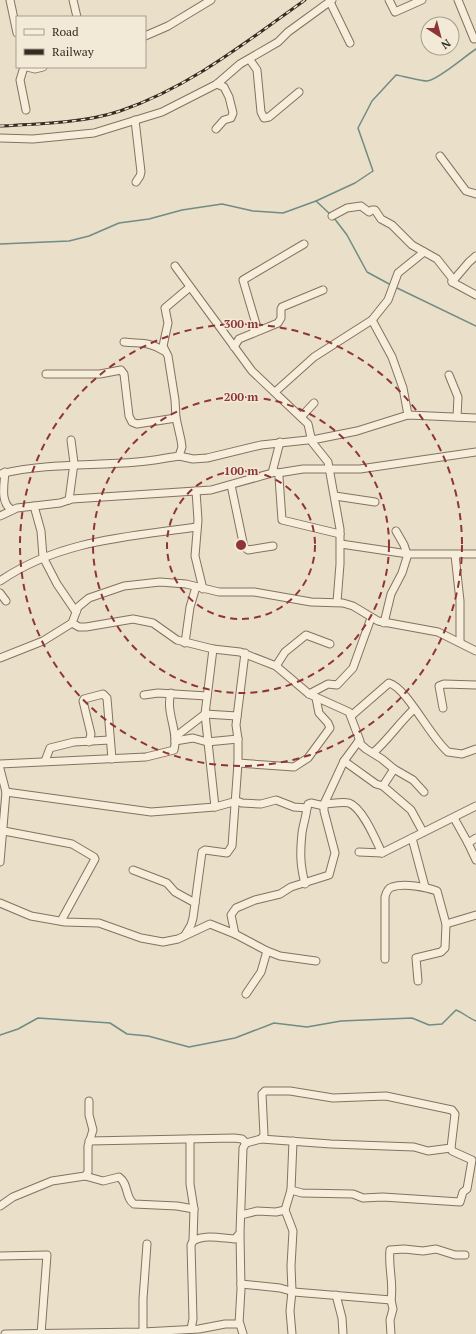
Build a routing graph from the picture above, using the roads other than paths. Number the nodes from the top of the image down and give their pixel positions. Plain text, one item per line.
1 (10, 0) edge
2 (73, 0) edge
3 (211, 0) edge
4 (389, 0) edge
5 (422, 0) edge
6 (458, 0) edge
7 (331, 1) edge
8 (77, 16) edge
9 (16, 27) edge
10 (146, 36) edge
11 (474, 39) dead end
12 (350, 43) dead end
13 (250, 60) junction
14 (24, 68) edge
15 (217, 84) junction
16 (299, 92) dead end
17 (26, 110) dead end
18 (136, 120) junction
19 (216, 129) dead end
20 (0, 138) edge
21 (440, 156) dead end
22 (136, 182) dead end
23 (476, 194) edge
24 (332, 216) dead end
25 (304, 244) dead end
26 (424, 252) junction
27 (476, 256) edge
28 (175, 266) dead end
29 (452, 282) junction
30 (190, 287) junction
31 (323, 290) dead end
32 (476, 295) edge
33 (372, 320) junction
34 (253, 333) junction
35 (124, 342) dead end
36 (234, 347) junction
37 (164, 351) junction
38 (46, 374) dead end
39 (449, 375) dead end
40 (275, 392) junction
41 (314, 403) dead end
42 (408, 415) junction
43 (301, 417) junction
44 (457, 417) junction
45 (176, 418) junction
46 (476, 418) edge
47 (71, 440) dead end
48 (311, 440) junction
49 (280, 442) junction
50 (476, 452) edge
51 (179, 456) junction
52 (74, 464) junction
53 (330, 470) junction
54 (3, 473) edge
55 (275, 473) junction
56 (231, 486) junction
57 (196, 491) junction
58 (335, 496) junction
59 (68, 500) junction
60 (375, 502) dead end
61 (34, 506) junction
62 (12, 510) junction
63 (0, 516) edge
64 (197, 527) junction
65 (396, 531) dead end
66 (340, 534) junction
67 (340, 544) junction
68 (273, 546) dead end
69 (407, 554) junction
70 (455, 554) junction
71 (476, 554) edge
72 (43, 557) junction
73 (0, 581) edge
74 (199, 588) junction
75 (0, 593) edge
76 (6, 601) dead end
77 (337, 602) junction
78 (76, 612) junction
79 (371, 618) junction
80 (72, 623) junction
81 (384, 623) junction
82 (460, 642) junction
83 (185, 643) junction
84 (330, 644) dead end
85 (213, 649) junction
86 (476, 651) edge
87 (245, 653) junction
88 (0, 658) edge
89 (276, 666) junction
90 (476, 684) edge
91 (171, 693) junction
92 (309, 694) junction
93 (144, 695) dead end
94 (207, 696) junction
95 (316, 698) junction
96 (443, 708) dead end
97 (414, 709) junction
98 (205, 714) junction
99 (237, 716) junction
100 (352, 716) junction
101 (175, 739) junction
102 (238, 739) junction
103 (110, 740) junction
104 (89, 742) junction
105 (207, 742) junction
106 (358, 742) junction
107 (476, 749) edge
108 (373, 754) junction
109 (112, 759) junction
110 (44, 761) junction
111 (344, 761) junction
112 (238, 763) junction
113 (0, 764) edge
114 (0, 769) edge
115 (394, 769) junction
116 (383, 786) junction
117 (6, 792) junction
118 (424, 792) dead end
119 (237, 801) junction
120 (324, 805) junction
121 (476, 806) edge
122 (215, 807) junction
123 (307, 808) junction
124 (454, 818) junction
125 (4, 831) junction
126 (423, 832) junction
127 (412, 838) junction
128 (476, 838) edge
129 (468, 842) junction
130 (359, 852) dead end
131 (382, 853) junction
132 (476, 860) edge
133 (0, 862) edge
134 (133, 870) dead end
135 (305, 884) junction
136 (425, 887) junction
137 (0, 903) edge
138 (195, 903) junction
139 (476, 915) edge
140 (61, 921) junction
141 (446, 924) junction
142 (235, 934) junction
143 (185, 935) junction
144 (267, 951) junction
145 (385, 959) dead end
146 (316, 961) dead end
147 (418, 981) dead end
148 (246, 994) dead end
149 (90, 1101) dead end
150 (190, 1139) junction
151 (261, 1139) junction
152 (89, 1141) junction
153 (293, 1141) junction
154 (246, 1142) junction
155 (451, 1148) junction
156 (86, 1176) junction
157 (291, 1190) junction
158 (0, 1206) edge
159 (194, 1209) junction
160 (285, 1210) junction
161 (241, 1215) junction
162 (240, 1233) junction
163 (192, 1241) junction
164 (147, 1244) dead end
165 (465, 1255) dead end
166 (0, 1256) edge
167 (241, 1284) junction
168 (292, 1291) junction
169 (336, 1295) junction
170 (391, 1300) junction
171 (239, 1324) junction
172 (191, 1329) junction
173 (143, 1332) junction
174 (79, 1333) edge
175 (4, 1334) edge
176 (41, 1334) edge
177 (243, 1334) edge
178 (292, 1334) edge
179 (343, 1334) edge
180 (391, 1334) edge

1 - 9 street
2 - 8 street
3 - 10 street
4 - 5 street
6 - 11 street
7 - 12 street
7 - 13 street
13 - 15 street
13 - 16 street
14 - 17 street
15 - 18 street
15 - 19 street
18 - 20 street
18 - 22 street
21 - 23 street
24 - 26 street
25 - 34 street
26 - 29 street
26 - 33 street
27 - 29 street
28 - 30 street
29 - 32 street
30 - 36 street
30 - 37 street
31 - 34 street
33 - 40 street
33 - 42 street
34 - 36 street
35 - 37 street
36 - 40 street
37 - 45 street
38 - 45 street
39 - 44 street
40 - 43 street
41 - 43 street
42 - 44 street
42 - 48 street
43 - 48 street
44 - 46 street
45 - 51 street
47 - 52 street
48 - 49 street
48 - 53 street
49 - 51 street
49 - 55 street
50 - 53 street
51 - 52 street
52 - 54 street
52 - 59 street
53 - 55 street
53 - 58 street
54 - 62 street
55 - 56 street
55 - 66 street
56 - 57 street
56 - 68 street
57 - 59 street
57 - 64 street
58 - 60 street
58 - 66 street
59 - 61 street
61 - 62 street
61 - 72 street
62 - 63 street
64 - 72 street
64 - 74 street
65 - 69 street
66 - 67 street
67 - 69 street
67 - 77 street
69 - 70 street
69 - 81 street
70 - 71 street
70 - 82 street
72 - 73 street
72 - 78 street
74 - 77 street
74 - 78 street
74 - 83 street
75 - 76 street
77 - 79 street
78 - 80 street
79 - 81 street
79 - 92 street
80 - 83 street
80 - 88 street
81 - 82 street
82 - 86 street
83 - 85 street
84 - 89 street
85 - 87 street
85 - 94 street
87 - 89 street
87 - 99 street
89 - 92 street
90 - 96 street
91 - 93 street
91 - 94 street
91 - 101 street
92 - 95 street
94 - 98 street
95 - 100 street
95 - 112 street
97 - 100 street
97 - 107 street
97 - 108 street
98 - 99 street
98 - 101 street
98 - 105 street
99 - 102 street
100 - 106 street
101 - 105 street
101 - 109 street
102 - 105 street
102 - 112 street
103 - 104 street
103 - 104 street
103 - 109 street
104 - 110 street
105 - 122 street
106 - 108 street
106 - 111 street
108 - 115 street
109 - 110 street
110 - 113 street
111 - 116 street
111 - 120 street
112 - 119 street
114 - 117 street
115 - 116 street
115 - 118 street
116 - 126 street
117 - 122 street
117 - 125 street
119 - 122 street
119 - 123 street
119 - 138 street
120 - 123 street
120 - 131 street
120 - 135 street
121 - 124 street
123 - 135 street
124 - 126 street
124 - 129 street
125 - 133 street
125 - 140 street
126 - 127 street
127 - 131 street
127 - 136 street
128 - 129 street
129 - 132 street
130 - 131 street
134 - 138 street
135 - 142 street
136 - 141 street
136 - 145 street
137 - 140 street
138 - 143 street
139 - 141 street
140 - 143 street
141 - 147 street
142 - 143 street
142 - 144 street
144 - 146 street
144 - 148 street
149 - 152 street
150 - 152 street
150 - 154 street
150 - 159 street
151 - 153 street
151 - 154 street
151 - 155 street
152 - 156 street
153 - 155 street
153 - 157 street
154 - 161 street
155 - 157 street
156 - 158 street
156 - 159 street
157 - 160 street
159 - 163 street
160 - 161 street
160 - 168 street
161 - 162 street
162 - 163 street
162 - 167 street
163 - 172 street
164 - 173 street
165 - 170 street
166 - 176 street
167 - 168 street
167 - 171 street
168 - 169 street
168 - 178 street
169 - 170 street
169 - 179 street
170 - 180 street
171 - 172 street
171 - 177 street
172 - 173 street
173 - 174 street
174 - 176 street
175 - 176 street

